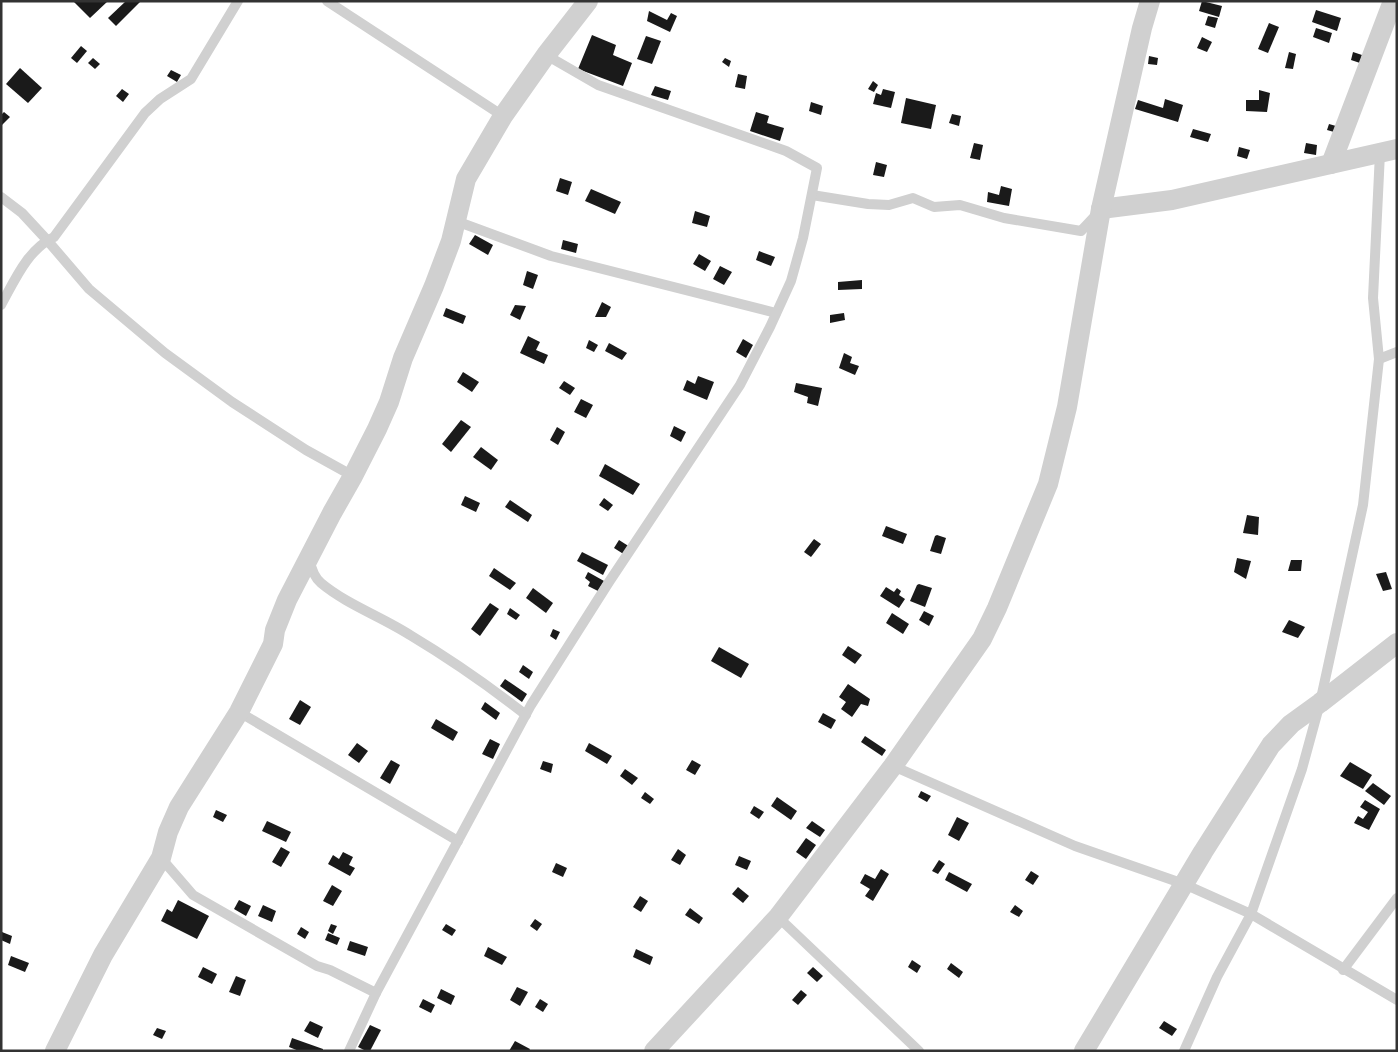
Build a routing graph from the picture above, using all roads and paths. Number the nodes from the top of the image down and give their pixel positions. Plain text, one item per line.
1 (238, 1) edge
2 (327, 1) edge
3 (588, 1) edge
4 (1150, 1) edge
5 (1393, 1) edge
6 (546, 56) junction
7 (503, 116) junction
8 (1389, 151) edge
9 (1332, 164) junction
10 (812, 194) junction
11 (1, 197) edge
12 (1100, 210) junction
13 (456, 221) junction
14 (47, 240) junction
15 (1, 305) edge
16 (776, 313) junction
17 (1397, 352) edge
18 (1379, 359) junction
19 (353, 476) junction
20 (308, 559) junction
21 (1397, 643) edge
22 (1320, 703) junction
23 (240, 712) junction
24 (526, 715) junction
25 (893, 766) junction
26 (458, 841) junction
27 (161, 858) junction
28 (1184, 884) junction
29 (1397, 898) edge
30 (1251, 914) junction
31 (778, 917) junction
32 (1343, 970) junction
33 (376, 993) junction
34 (1397, 1000) edge
35 (55, 1051) edge
36 (348, 1051) edge
37 (654, 1051) edge
38 (919, 1051) edge
39 (1084, 1051) edge
40 (1184, 1051) edge

1 - 14 lane
2 - 7 lane
3 - 6 street
4 - 12 street
5 - 9 street
6 - 7 street
6 - 10 lane
7 - 13 street
8 - 9 street
8 - 18 lane
9 - 12 street
10 - 12 lane
10 - 16 lane
11 - 14 lane
12 - 25 street
13 - 16 lane
13 - 19 street
14 - 15 lane
14 - 19 lane
16 - 24 lane
17 - 18 lane
18 - 22 lane
19 - 20 street
20 - 23 street
20 - 24 lane
21 - 22 street
22 - 28 street
22 - 30 lane
23 - 26 lane
23 - 27 street
24 - 26 lane
25 - 28 lane
25 - 31 street
26 - 33 lane
27 - 33 lane
27 - 35 street
28 - 30 lane
28 - 39 street
29 - 32 lane
30 - 32 lane
30 - 40 lane
31 - 37 street
31 - 38 lane
32 - 34 lane
33 - 36 lane

